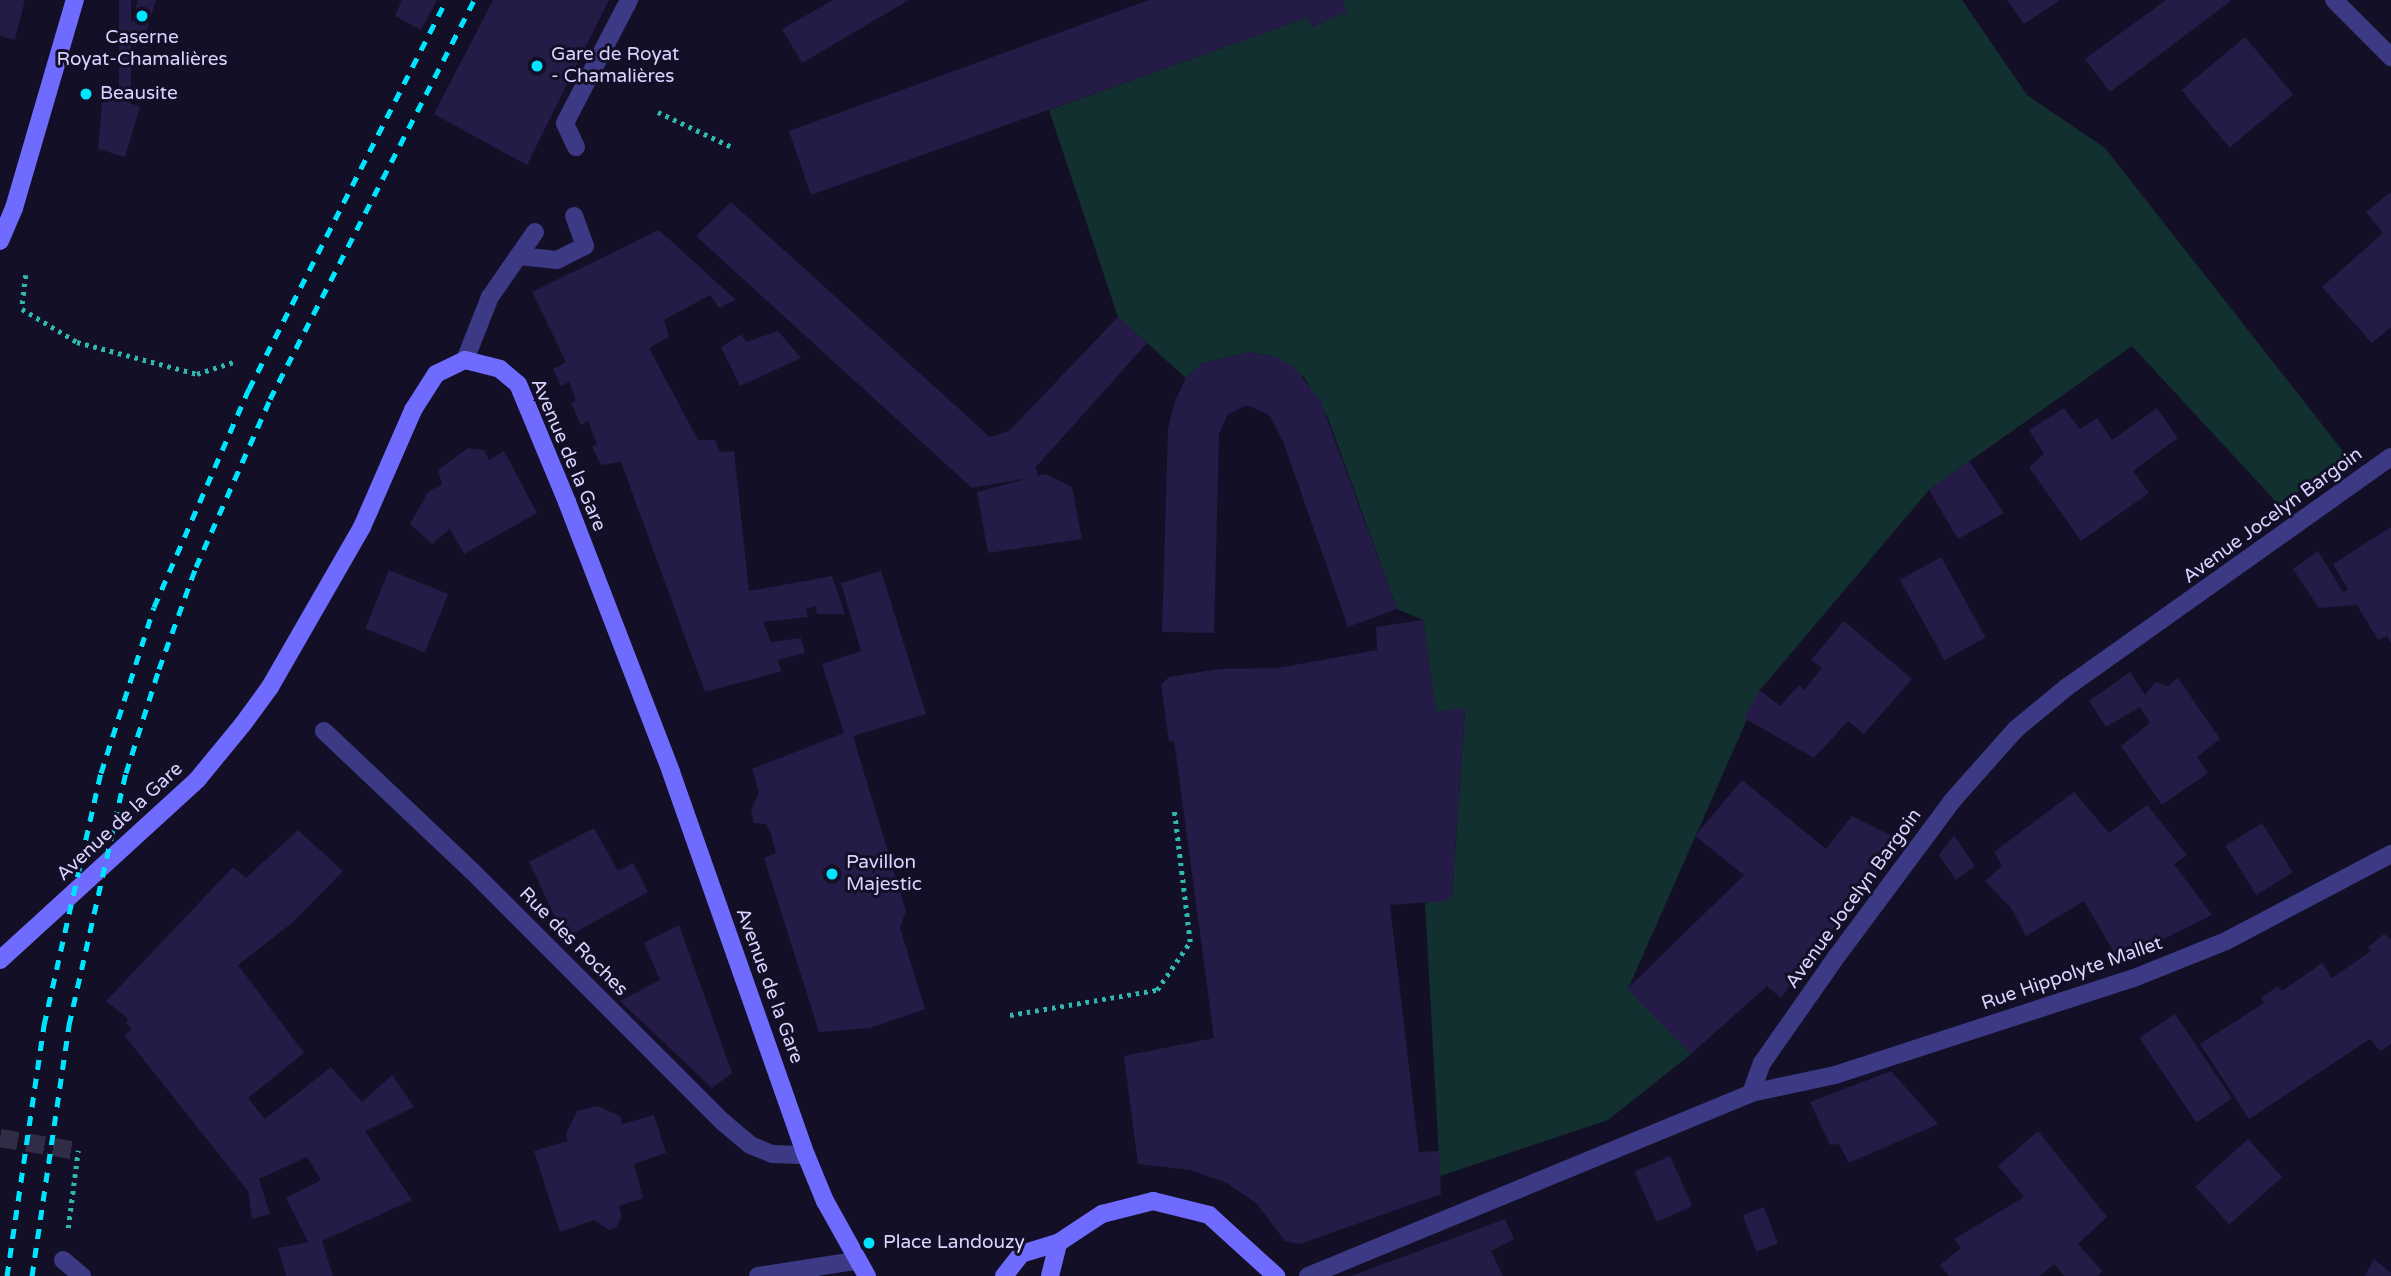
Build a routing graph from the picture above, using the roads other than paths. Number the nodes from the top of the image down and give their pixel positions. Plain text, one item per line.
1 (75, 0) edge
2 (629, 0) edge
3 (2334, 0) edge
4 (2391, 57) edge
5 (576, 147) dead end
6 (574, 216) dead end
7 (535, 232) dead end
8 (0, 241) edge
9 (519, 256) junction
10 (465, 360) junction
11 (2391, 457) edge
12 (324, 731) dead end
13 (2391, 854) edge
14 (0, 960) edge
15 (1751, 1093) junction
16 (806, 1155) junction
17 (1058, 1243) junction
18 (63, 1260) road end
19 (855, 1261) junction
20 (82, 1276) edge
21 (758, 1276) edge
22 (867, 1276) edge
23 (1004, 1276) edge
24 (1050, 1276) edge
25 (1276, 1276) edge
26 (1308, 1276) edge

1 - 8 main road
2 - 5 street
3 - 4 street
6 - 9 street
7 - 9 street
9 - 10 street
10 - 14 main road, Avenue de la Gare
10 - 16 main road, Avenue de la Gare
11 - 15 street, Avenue Jocelyn Bargoin
12 - 16 street, Rue des Roches
13 - 15 street, Rue Hippolyte Mallet
15 - 26 street
16 - 19 main road, Avenue de la Gare
17 - 23 main road
17 - 24 main road
17 - 25 main road
18 - 20 street
19 - 21 street
19 - 22 main road, Avenue de la Gare

